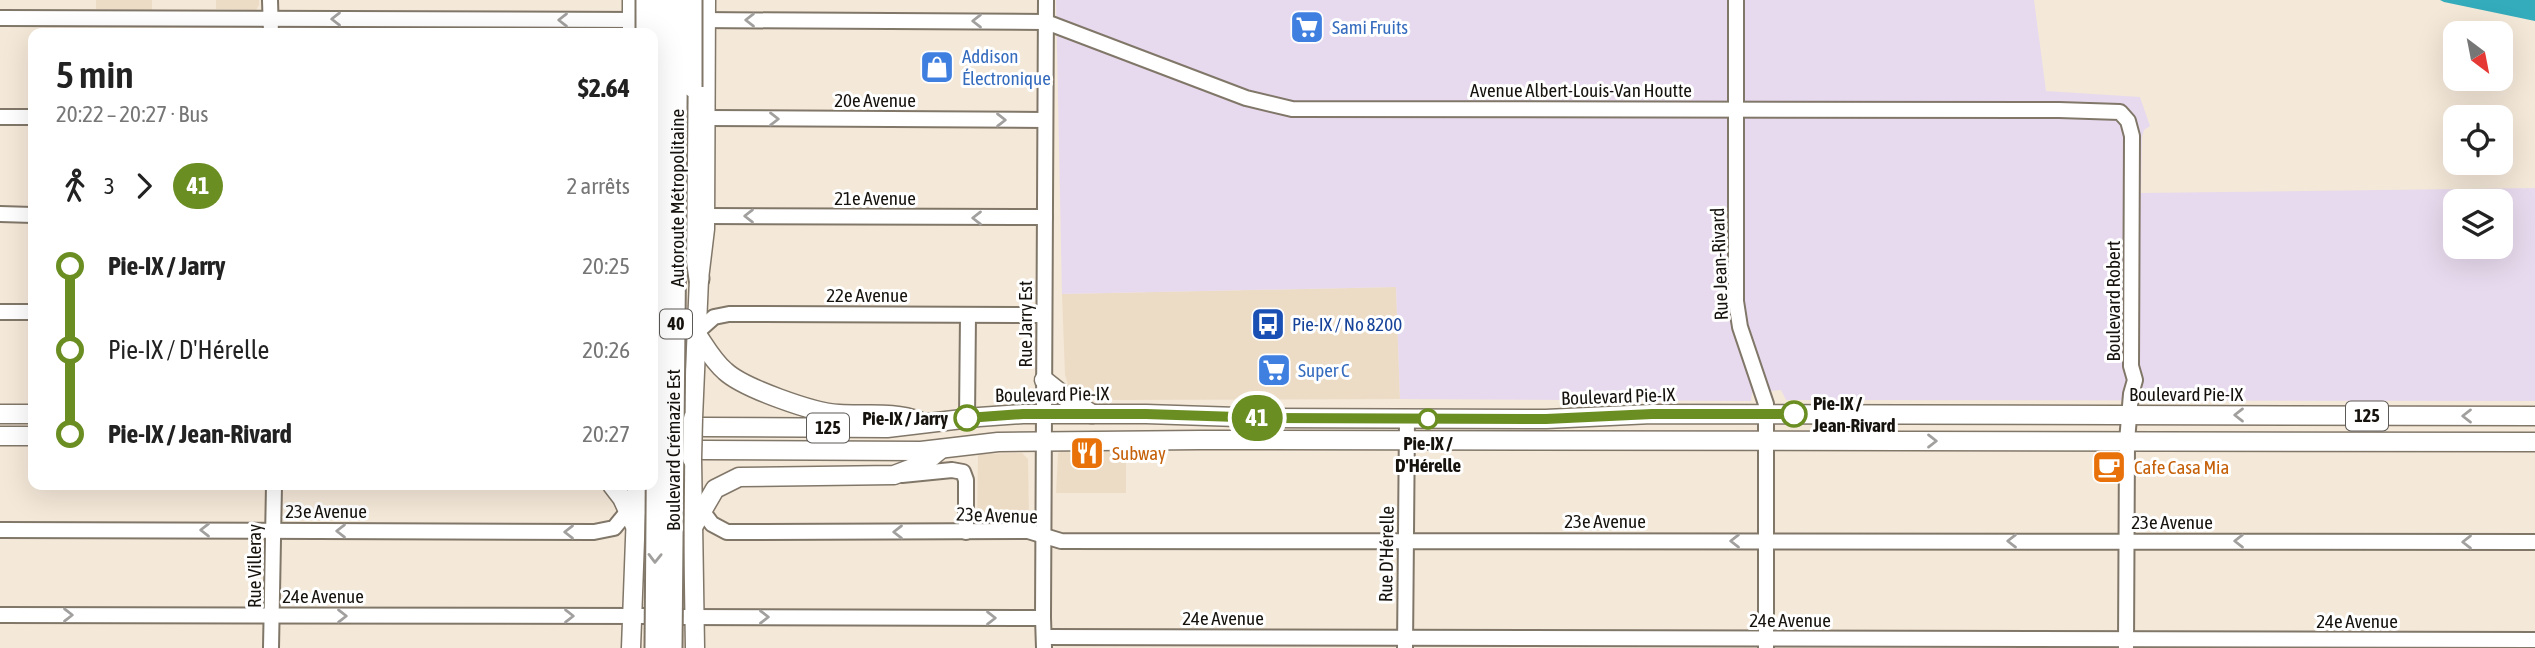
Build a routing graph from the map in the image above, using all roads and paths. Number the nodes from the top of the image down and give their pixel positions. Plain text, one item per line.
1 (271, 0) edge
2 (632, 0) edge
3 (646, 0) edge
4 (660, 0) edge
5 (678, 0) edge
6 (692, 0) edge
7 (706, 0) edge
8 (1046, 0) edge
9 (1735, 0) edge
10 (0, 18) edge
11 (702, 20) junction
12 (1046, 22) junction
13 (271, 26) edge
14 (637, 27) edge
15 (1735, 110) junction
16 (0, 117) edge
17 (28, 117) edge
18 (706, 118) junction
19 (1045, 120) junction
20 (2128, 121) joint
21 (0, 215) edge
22 (28, 215) edge
23 (658, 216) edge
24 (706, 216) junction
25 (1045, 217) junction
26 (699, 279) junction
27 (0, 312) edge
28 (28, 312) edge
29 (968, 315) junction
30 (1044, 315) junction
31 (696, 333) junction
32 (1044, 380) junction
33 (0, 414) edge
34 (28, 414) edge
35 (1092, 414) junction
36 (1767, 414) junction
37 (1044, 415) junction
38 (2131, 415) junction
39 (2535, 416) edge
40 (967, 418) junction
41 (1407, 419) junction
42 (698, 422) junction
43 (925, 424) junction
44 (0, 436) edge
45 (28, 436) edge
46 (1407, 440) junction
47 (1766, 440) junction
48 (1043, 441) junction
49 (2127, 441) junction
50 (2535, 442) edge
51 (941, 449) junction
52 (698, 455) junction
53 (894, 475) junction
54 (274, 490) edge
55 (616, 490) edge
56 (655, 490) edge
57 (635, 506) edge
58 (696, 511) junction
59 (0, 530) edge
60 (274, 530) junction
61 (966, 532) junction
62 (1043, 535) junction
63 (1406, 540) junction
64 (1766, 541) junction
65 (2126, 541) junction
66 (2535, 542) edge
67 (0, 615) edge
68 (273, 616) junction
69 (638, 616) junction
70 (688, 617) junction
71 (1042, 618) junction
72 (2535, 640) edge
73 (1044, 643) edge
74 (1405, 643) edge
75 (1766, 643) edge
76 (2126, 644) edge
77 (271, 648) edge
78 (631, 648) edge
79 (654, 648) edge
80 (672, 648) edge
81 (695, 648) edge

1 - 13 street
2 - 14 main road
3 - 14 highway, bridge
4 -> 23 highway, Autoroute Métropolitaine / 40, bridge
5 - 80 highway, Autoroute Métropolitaine / 40, bridge
6 - 26 highway, bridge
7 - 11 main road, Boulevard Crémazie Est
8 - 12 street, Rue Jarry Est
9 - 15 street, Rue Jean-Rivard
10 - 13 street
12 -> 11 street
11 - 18 main road, Boulevard Crémazie Est
12 - 15 street, Avenue Albert-Louis-Van Houtte
12 - 19 street, Rue Jarry Est
14 -> 13 street
15 - 20 street, Avenue Albert-Louis-Van Houtte
15 - 36 street, Rue Jean-Rivard
16 - 17 street
18 -> 19 street, 20e Avenue
18 - 24 main road, Boulevard Crémazie Est
19 - 25 street, Rue Jarry Est
20 - 38 street, Boulevard Robert
21 - 22 street
25 -> 24 street, 21e Avenue
24 - 26 main road, Boulevard Crémazie Est
25 - 30 street, Rue Jarry Est
26 - 31 main road, Boulevard Crémazie Est
27 - 28 street
29 - 30 street, 22e Avenue
29 - 31 street, 22e Avenue
29 - 40 street
30 - 32 street, Rue Jarry Est
31 - 42 main road, Boulevard Crémazie Est
31 - 43 main road
32 - 35 main road
32 - 37 street, Rue Jarry Est
33 - 34 main road
35 - 37 main road, Boulevard Pie-IX / 125
35 - 41 main road, Boulevard Pie-IX / 125
36 - 38 main road, Boulevard Pie-IX / 125
36 - 41 main road, Boulevard Pie-IX / 125
36 - 47 street, Rue Jean-Rivard
37 - 40 main road, Boulevard Pie-IX / 125
37 - 48 street, Rue Jarry Est
39 -> 38 main road, Boulevard Pie-IX / 125
38 - 49 street, Boulevard Robert
40 - 43 main road, Boulevard Pie-IX / 125
41 - 46 street, Rue D'Hérelle
42 - 43 main road, Boulevard Pie-IX / 125
42 - 52 main road, Boulevard Crémazie Est, bridge
44 - 45 main road
46 - 47 main road, 125
46 - 48 main road, 125
46 - 63 street, Rue D'Hérelle
47 -> 49 main road, 125
47 - 64 street, Rue Jean-Rivard
48 - 51 main road, 125
48 - 62 street, Rue Jarry Est
49 - 50 main road, 125
49 - 65 street, Boulevard Robert
51 - 52 main road, 125
51 - 53 main road
52 - 58 main road, Boulevard Crémazie Est
53 - 58 main road
53 - 61 street
54 - 60 street, Rue Villeray
55 - 57 main road
56 -> 79 highway, Autoroute Métropolitaine / 40, bridge
57 -> 60 street, 23e Avenue
57 - 69 main road, Boulevard Crémazie Est
61 -> 58 street, 23e Avenue
58 - 70 main road, Boulevard Crémazie Est
60 -> 59 street, 23e Avenue
60 - 68 street, Rue Villeray
61 - 62 street, 23e Avenue
62 - 63 street, 23e Avenue
62 - 71 street, Rue Jarry Est
64 -> 63 street, 23e Avenue
63 - 74 street, Rue D'Hérelle
65 -> 64 street, 23e Avenue
64 - 75 street, Rue Jean-Rivard
66 -> 65 street, 23e Avenue
65 - 76 street, Boulevard Robert
67 -> 68 street, 24e Avenue
68 -> 69 street, 24e Avenue
68 - 77 street, Rue Villeray
69 - 78 main road, Boulevard Crémazie Est
70 -> 71 street
70 - 81 main road, Boulevard Crémazie Est
71 - 73 street, Rue Jarry Est
72 - 76 street, 24e Avenue
73 - 74 street, 24e Avenue
74 - 75 street, 24e Avenue
75 - 76 street, 24e Avenue

